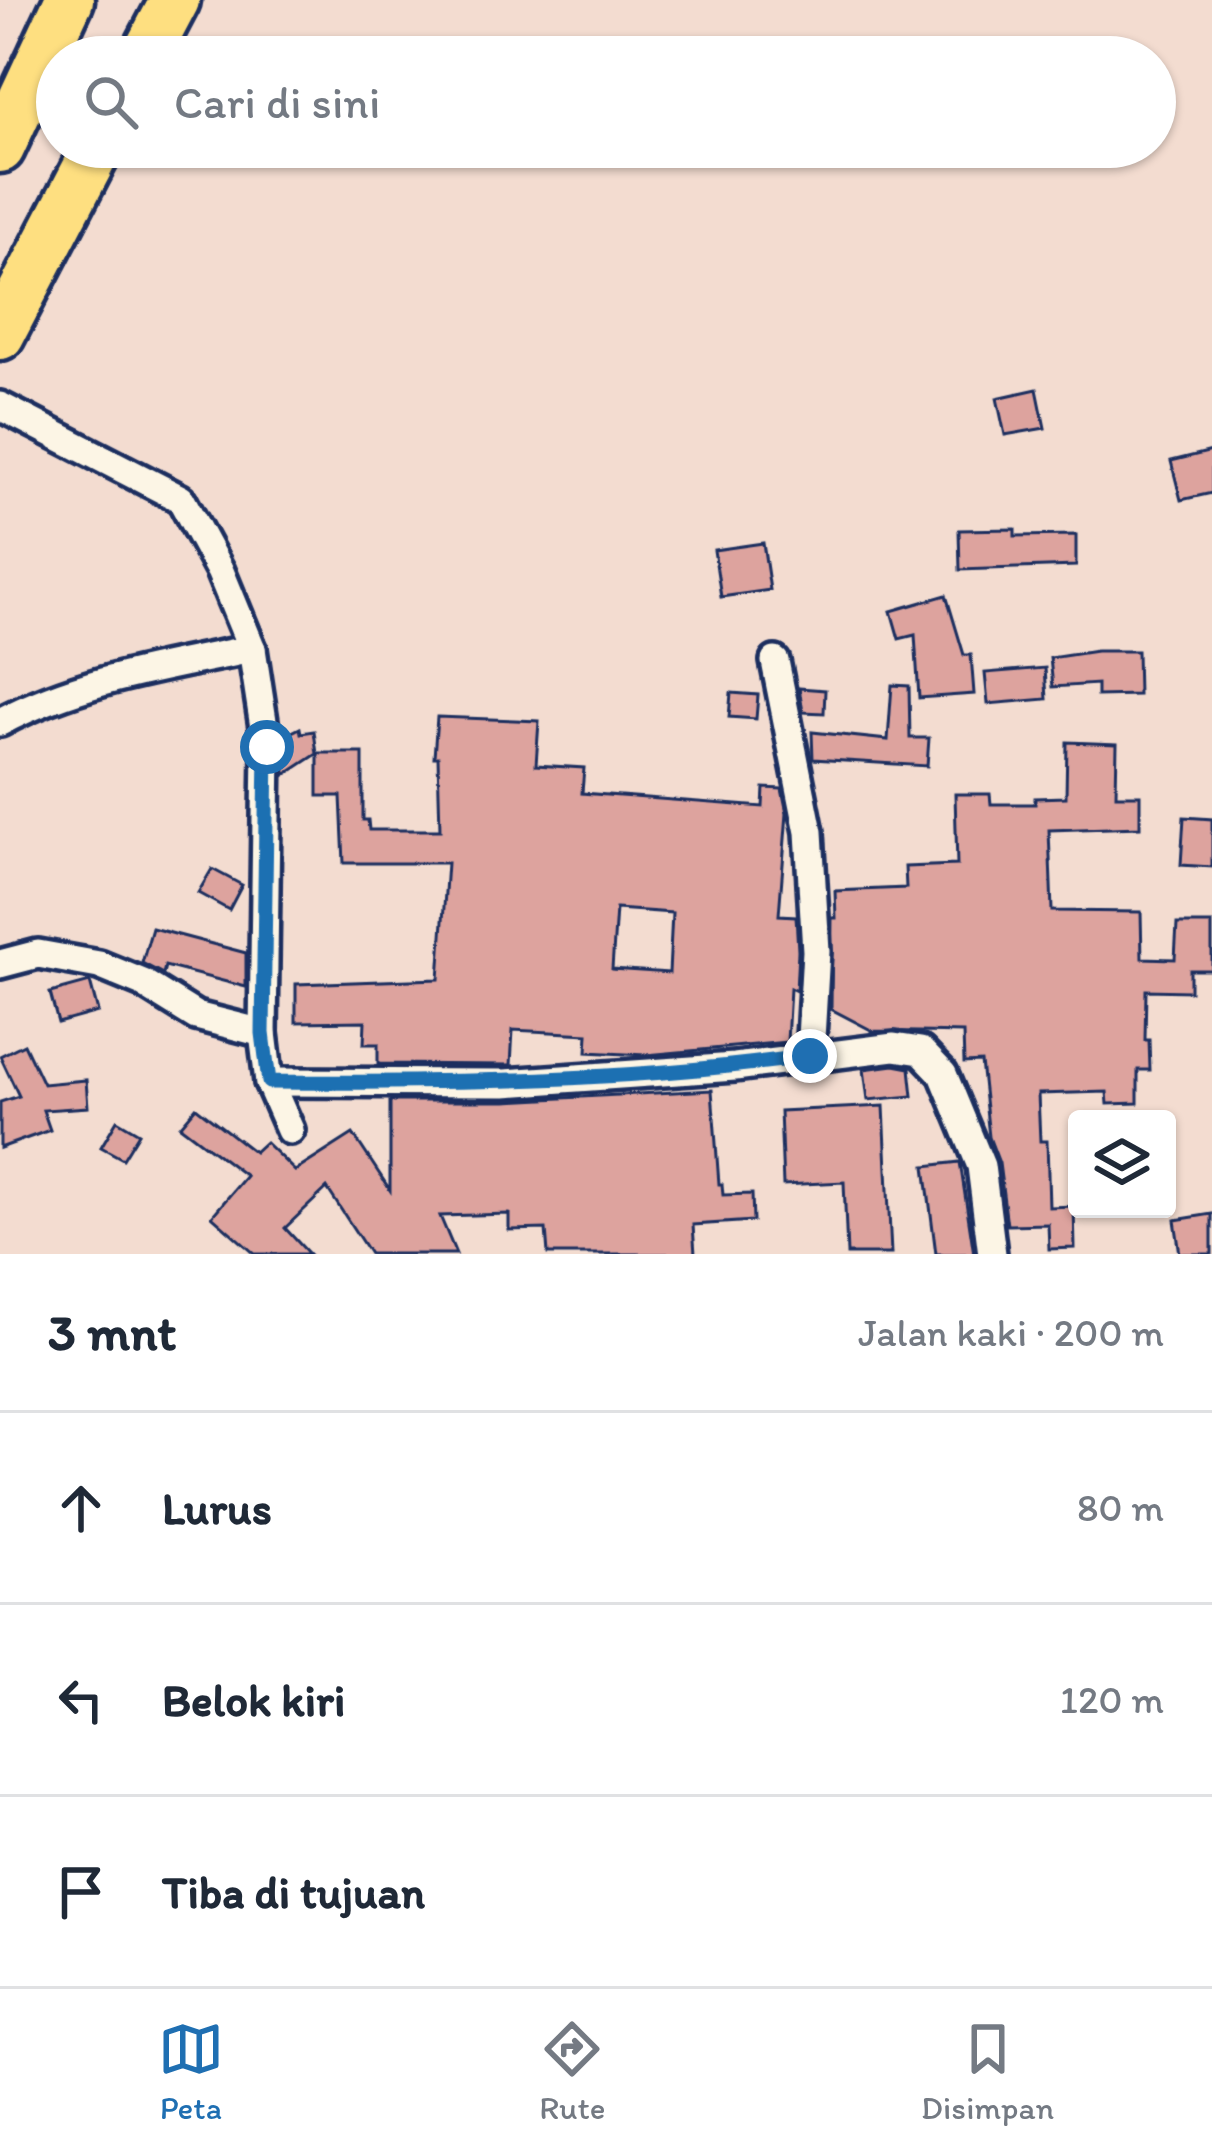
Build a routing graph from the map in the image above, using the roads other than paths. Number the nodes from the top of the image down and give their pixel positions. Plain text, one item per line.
1 (69, 0) edge
2 (175, 0) edge
3 (52, 36) edge
4 (156, 36) edge
5 (36, 71) edge
6 (0, 148) edge
7 (87, 168) edge
8 (0, 334) edge
9 (0, 406) edge
10 (252, 650) junction
11 (775, 661) dead end
12 (0, 722) edge
13 (0, 964) edge
14 (263, 1033) junction
15 (810, 1056) junction
16 (269, 1082) junction
17 (290, 1130) dead end
18 (992, 1254) edge

1 - 3 highway
2 - 4 highway
5 - 6 highway
7 - 8 highway
9 - 10 street
10 - 12 street
10 - 14 street
11 - 15 street
13 - 14 street
14 - 16 street
15 - 16 street
15 - 18 street
16 - 17 street

